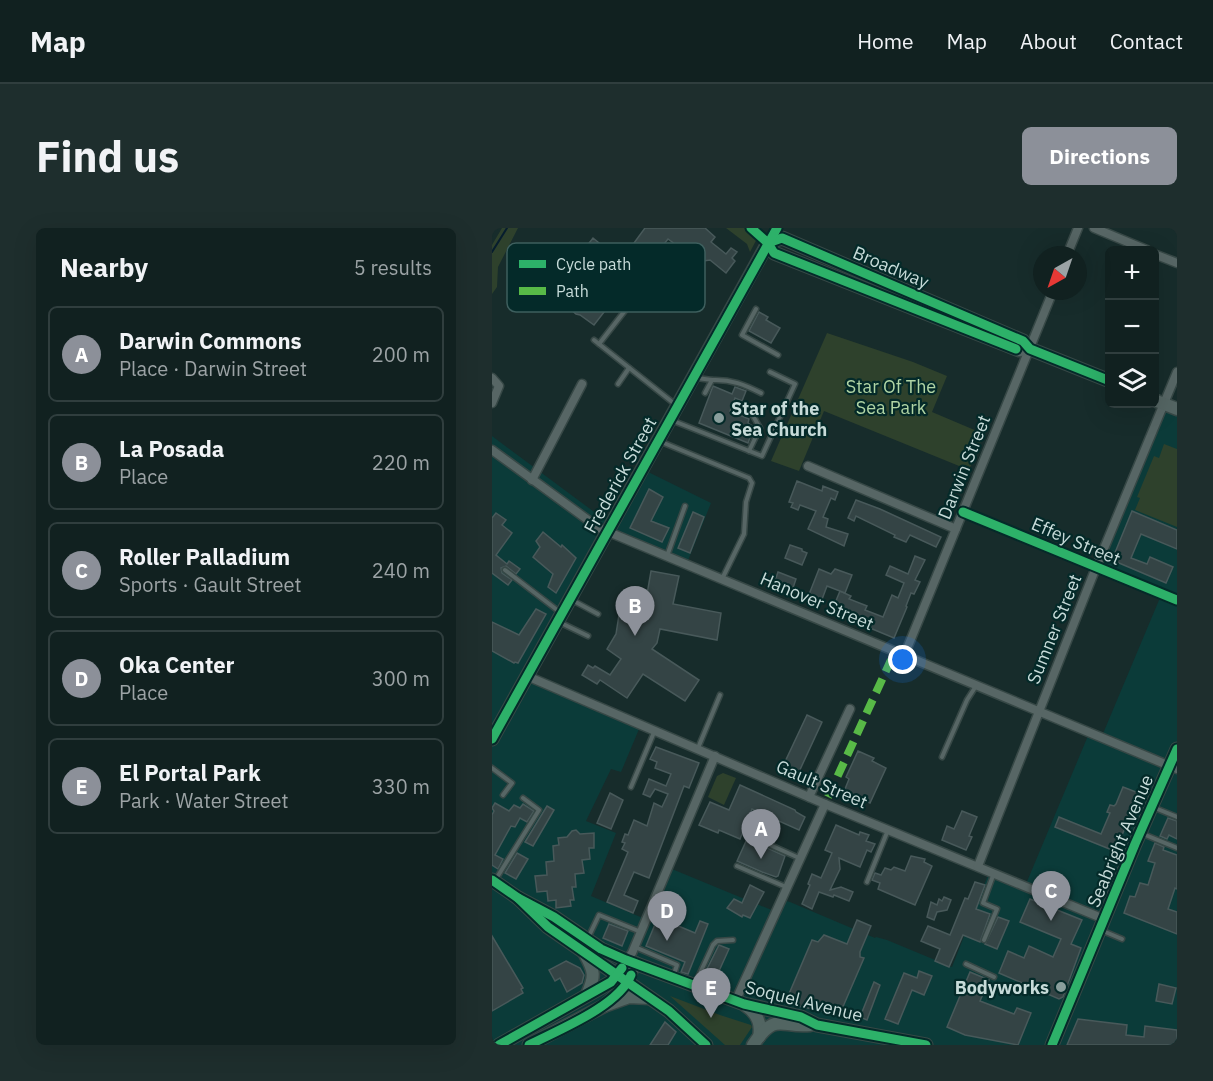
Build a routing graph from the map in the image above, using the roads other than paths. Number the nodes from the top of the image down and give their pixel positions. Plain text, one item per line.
1 (777, 228) edge
2 (1078, 228) edge
3 (1094, 228) edge
4 (768, 243) junction
5 (1071, 246) edge
6 (1137, 246) edge
7 (1159, 256) edge
8 (1177, 263) edge
9 (1049, 300) edge
10 (756, 309) dead end
11 (624, 312) edge
12 (594, 340) dead end
13 (599, 344) junction
14 (1030, 349) junction
15 (778, 355) dead end
16 (629, 368) junction
17 (770, 372) dead end
18 (1177, 372) edge
19 (693, 377) junction
20 (492, 378) edge
21 (1105, 379) edge
22 (712, 380) junction
23 (582, 384) dead end
24 (618, 384) dead end
25 (705, 393) dead end
26 (761, 393) dead end
27 (1159, 402) edge
28 (492, 403) edge
29 (678, 406) junction
30 (1157, 408) edge
31 (1177, 409) edge
32 (752, 414) dead end
33 (670, 419) junction
34 (658, 441) junction
35 (492, 450) edge
36 (749, 451) junction
37 (808, 466) dead end
38 (532, 480) junction
39 (685, 506) dead end
40 (963, 512) junction
41 (956, 529) junction
42 (607, 531) junction
43 (667, 556) junction
44 (1096, 567) junction
45 (505, 570) dead end
46 (722, 580) junction
47 (570, 599) junction
48 (1177, 600) edge
49 (598, 614) dead end
50 (560, 617) junction
51 (588, 636) dead end
52 (904, 656) junction
53 (527, 676) junction
54 (976, 686) junction
55 (720, 695) dead end
56 (850, 709) dead end
57 (1040, 712) junction
58 (655, 729) junction
59 (492, 739) edge
60 (698, 748) junction
61 (1177, 749) edge
62 (715, 756) junction
63 (942, 757) dead end
64 (492, 768) edge
65 (1173, 768) edge
66 (631, 787) dead end
67 (503, 795) dead end
68 (809, 797) junction
69 (523, 798) dead end
70 (825, 804) junction
71 (1152, 806) junction
72 (1177, 817) edge
73 (888, 830) junction
74 (1140, 833) junction
75 (750, 836) dead end
76 (1177, 848) edge
77 (800, 858) junction
78 (737, 866) dead end
79 (978, 866) junction
80 (995, 873) junction
81 (867, 882) dead end
82 (495, 885) edge
83 (787, 887) junction
84 (1102, 924) junction
85 (641, 932) junction
86 (1122, 939) dead end
87 (733, 940) dead end
88 (984, 940) dead end
89 (585, 947) junction
90 (632, 956) junction
91 (966, 964) dead end
92 (994, 977) dead end
93 (623, 979) junction
94 (694, 986) junction
95 (587, 995) junction
96 (652, 998) junction
97 (740, 1003) junction
98 (604, 1006) junction
99 (669, 1011) junction
100 (817, 1025) junction
101 (756, 1041) edge
102 (879, 1041) edge
103 (499, 1045) edge
104 (529, 1045) edge
105 (706, 1045) edge
106 (715, 1045) edge
107 (926, 1045) edge
108 (1052, 1045) edge

1 - 4 street, Frederick Street
2 - 5 street
3 - 6 street
4 - 14 main road, Broadway
4 - 19 main road, Frederick Street
7 - 8 street
9 - 14 street, Darwin Street
10 - 15 lane
11 - 13 lane
12 - 13 lane
13 - 16 lane
14 - 21 main road, Broadway
14 - 40 street, Darwin Street
16 - 24 lane
16 - 29 lane
17 - 36 lane
18 - 27 street, Sumner Street
19 - 22 lane
19 - 29 main road, Frederick Street
20 - 28 street
22 - 25 lane
22 - 26 lane
23 - 38 street
27 - 31 main road
29 - 33 main road, Frederick Street
30 - 44 street, Sumner Street
32 - 36 lane
33 - 34 main road, Frederick Street
33 - 36 lane
34 - 42 main road, Frederick Street
34 - 46 lane
35 - 38 street, Hanover Street
37 - 41 street
38 - 42 street, Hanover Street
39 - 43 lane
40 - 41 street, Darwin Street
40 - 44 street, Effey Street
41 - 52 street, Darwin Street
42 - 43 street, Hanover Street
42 - 47 main road, Frederick Street
43 - 46 street, Hanover Street
44 - 48 street, Effey Street
44 - 57 street, Sumner Street
45 - 50 lane
46 - 52 street, Hanover Street
47 - 49 lane
47 - 50 main road, Frederick Street
50 - 51 lane
50 - 53 main road, Frederick Street
52 - 54 street, Hanover Street
53 - 58 street, Gault Street
53 - 59 main road, Frederick Street
54 - 57 street, Hanover Street
54 - 63 lane
55 - 60 lane
56 - 68 street
57 - 65 street, Hanover Street
57 - 79 street, Sumner Street
58 - 60 street, Gault Street
58 - 66 lane
60 - 62 street, Gault Street
61 - 65 main road, Seabright Avenue
62 - 68 street, Gault Street
62 - 85 street
64 - 67 lane
65 - 71 main road, Seabright Avenue
68 - 70 street, Gault Street
69 - 82 lane
70 - 73 street, Gault Street
70 - 77 street
71 - 72 lane
71 - 74 main road, Seabright Avenue
73 - 79 street, Gault Street
73 - 81 lane
74 - 76 lane
74 - 84 main road, Seabright Avenue
75 - 77 lane
77 - 83 street
78 - 83 lane
79 - 80 street, Gault Street
80 - 84 street, Gault Street
80 - 88 lane
82 - 89 main road, Soquel Avenue
83 - 97 street
84 - 86 lane
84 - 108 main road, Seabright Avenue
85 - 89 lane
85 - 90 street
87 - 94 lane
89 - 90 main road, Soquel Avenue
89 - 93 main road, Soquel Avenue
89 - 95 main road
90 - 93 main road
90 - 94 main road, Soquel Avenue
91 - 92 lane
93 - 95 main road
93 - 96 main road, Soquel Avenue
93 - 98 main road
94 - 97 main road, Soquel Avenue
95 - 103 main road
96 - 98 main road
96 - 99 main road, Soquel Avenue
97 - 100 main road, Soquel Avenue
97 - 101 main road
98 - 104 main road
99 - 105 main road
99 - 106 main road
100 - 101 main road
100 - 102 main road, Soquel Avenue
102 - 107 main road, Soquel Avenue

